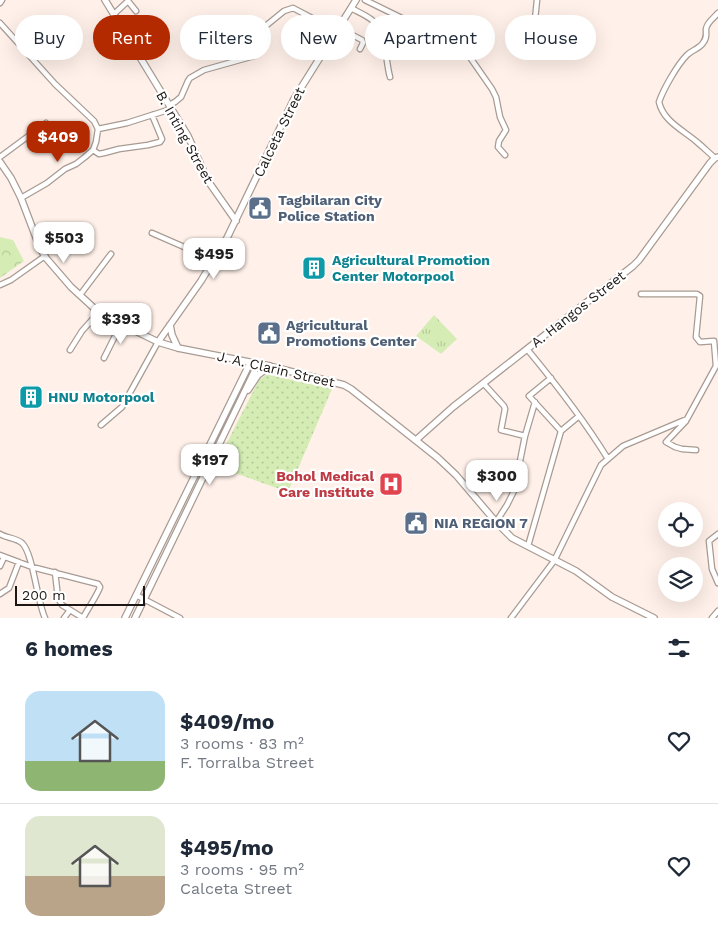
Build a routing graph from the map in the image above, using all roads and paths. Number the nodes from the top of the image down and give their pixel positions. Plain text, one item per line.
1 (105, 0) edge
2 (356, 0) edge
3 (366, 0) edge
4 (536, 0) edge
5 (351, 8) junction
6 (136, 10) dead end
7 (718, 13) edge
8 (114, 14) junction
9 (308, 15) edge
10 (347, 15) edge
11 (535, 15) edge
12 (271, 22) edge
13 (0, 23) edge
14 (355, 37) edge
15 (360, 49) dead end
16 (240, 60) edge
17 (319, 60) edge
18 (390, 77) dead end
19 (170, 107) junction
20 (152, 115) junction
21 (46, 123) dead end
22 (98, 129) junction
23 (93, 150) junction
24 (505, 155) dead end
25 (0, 157) edge
26 (716, 158) edge
27 (0, 162) edge
28 (21, 198) junction
29 (236, 221) junction
30 (152, 233) dead end
31 (111, 254) dead end
32 (45, 256) junction
33 (214, 260) junction
34 (0, 285) edge
35 (641, 294) dead end
36 (80, 295) junction
37 (98, 312) junction
38 (121, 324) junction
39 (170, 324) junction
40 (158, 342) junction
41 (178, 348) junction
42 (527, 349) junction
43 (70, 350) dead end
44 (104, 358) dead end
45 (250, 363) junction
46 (258, 364) junction
47 (270, 366) junction
48 (551, 378) junction
49 (484, 384) junction
50 (244, 392) junction
51 (535, 402) junction
52 (579, 416) junction
53 (687, 419) junction
54 (101, 425) dead end
55 (562, 431) junction
56 (525, 436) junction
57 (416, 440) junction
58 (696, 450) dead end
59 (204, 458) junction
60 (608, 459) junction
61 (211, 460) junction
62 (496, 522) junction
63 (0, 534) edge
64 (718, 534) edge
65 (528, 546) junction
66 (2, 556) edge
67 (554, 561) junction
68 (19, 562) junction
69 (0, 566) edge
70 (32, 567) junction
71 (55, 572) junction
72 (718, 583) edge
73 (0, 594) edge
74 (136, 595) junction
75 (144, 599) junction
76 (132, 605) junction
77 (139, 609) junction
78 (70, 610) junction
79 (718, 611) edge
80 (45, 618) edge
81 (64, 618) edge
82 (83, 618) edge
83 (125, 618) edge
84 (135, 618) edge
85 (180, 618) edge
86 (511, 618) edge
87 (654, 618) edge
88 (712, 618) edge

1 - 8 main road, B. Inting Street
2 - 5 main road, Calceta Street
3 - 24 street
4 - 11 street
5 - 10 main road, Calceta Street
5 - 18 street
6 - 8 street
7 - 26 street
8 - 19 main road, B. Inting Street
9 - 12 street
13 - 22 street
14 - 15 street
16 - 19 street
17 - 29 main road, Calceta Street
19 - 20 street
19 - 29 main road, B. Inting Street
20 - 22 street
20 - 23 street
21 - 25 street
22 - 23 street
23 - 28 street
26 - 42 main road, A. Hangos Street
27 - 28 main road, J. A. Clarin Street
28 - 32 main road, J. A. Clarin Street
29 - 33 main road, Calceta Street
30 - 33 street
31 - 36 street
32 - 34 street
32 - 36 main road, J. A. Clarin Street
33 - 39 main road, Calceta Street
35 - 53 street
36 - 37 main road, J. A. Clarin Street
37 - 38 main road, J. A. Clarin Street
37 - 43 street
38 - 40 main road, J. A. Clarin Street
38 - 44 street
39 - 40 main road, Calceta Street
39 - 41 main road
40 - 41 main road, J. A. Clarin Street
40 - 54 street
41 - 45 main road, J. A. Clarin Street
42 - 48 street
42 - 49 main road, A. Hangos Street
45 - 46 main road, J. A. Clarin Street
45 - 59 main road
46 - 47 main road, J. A. Clarin Street
46 - 50 main road
47 - 50 main road
47 - 57 main road, J. A. Clarin Street
48 - 51 street
48 - 52 street
49 - 56 street
49 - 57 main road, A. Hangos Street
50 - 61 main road
51 - 55 street
51 - 56 street
52 - 55 street
52 - 60 street
53 - 58 street
53 - 60 street
55 - 65 street
56 - 62 street
57 - 62 main road, J. A. Clarin Street
59 - 61 main road
59 - 74 main road
60 - 67 street
61 - 75 main road
62 - 65 main road, J. A. Clarin Street
63 - 70 street
64 - 72 street
65 - 67 main road, J. A. Clarin Street
66 - 68 street
66 - 69 street
67 - 86 street
67 - 87 main road, J. A. Clarin Street
68 - 70 street
68 - 73 street
70 - 71 street
70 - 80 street
71 - 78 street
71 - 82 street
74 - 75 street
74 - 76 main road
75 - 77 main road
75 - 85 street
76 - 77 main road
76 - 83 main road
77 - 84 main road
78 - 81 street
78 - 82 street
79 - 88 street

